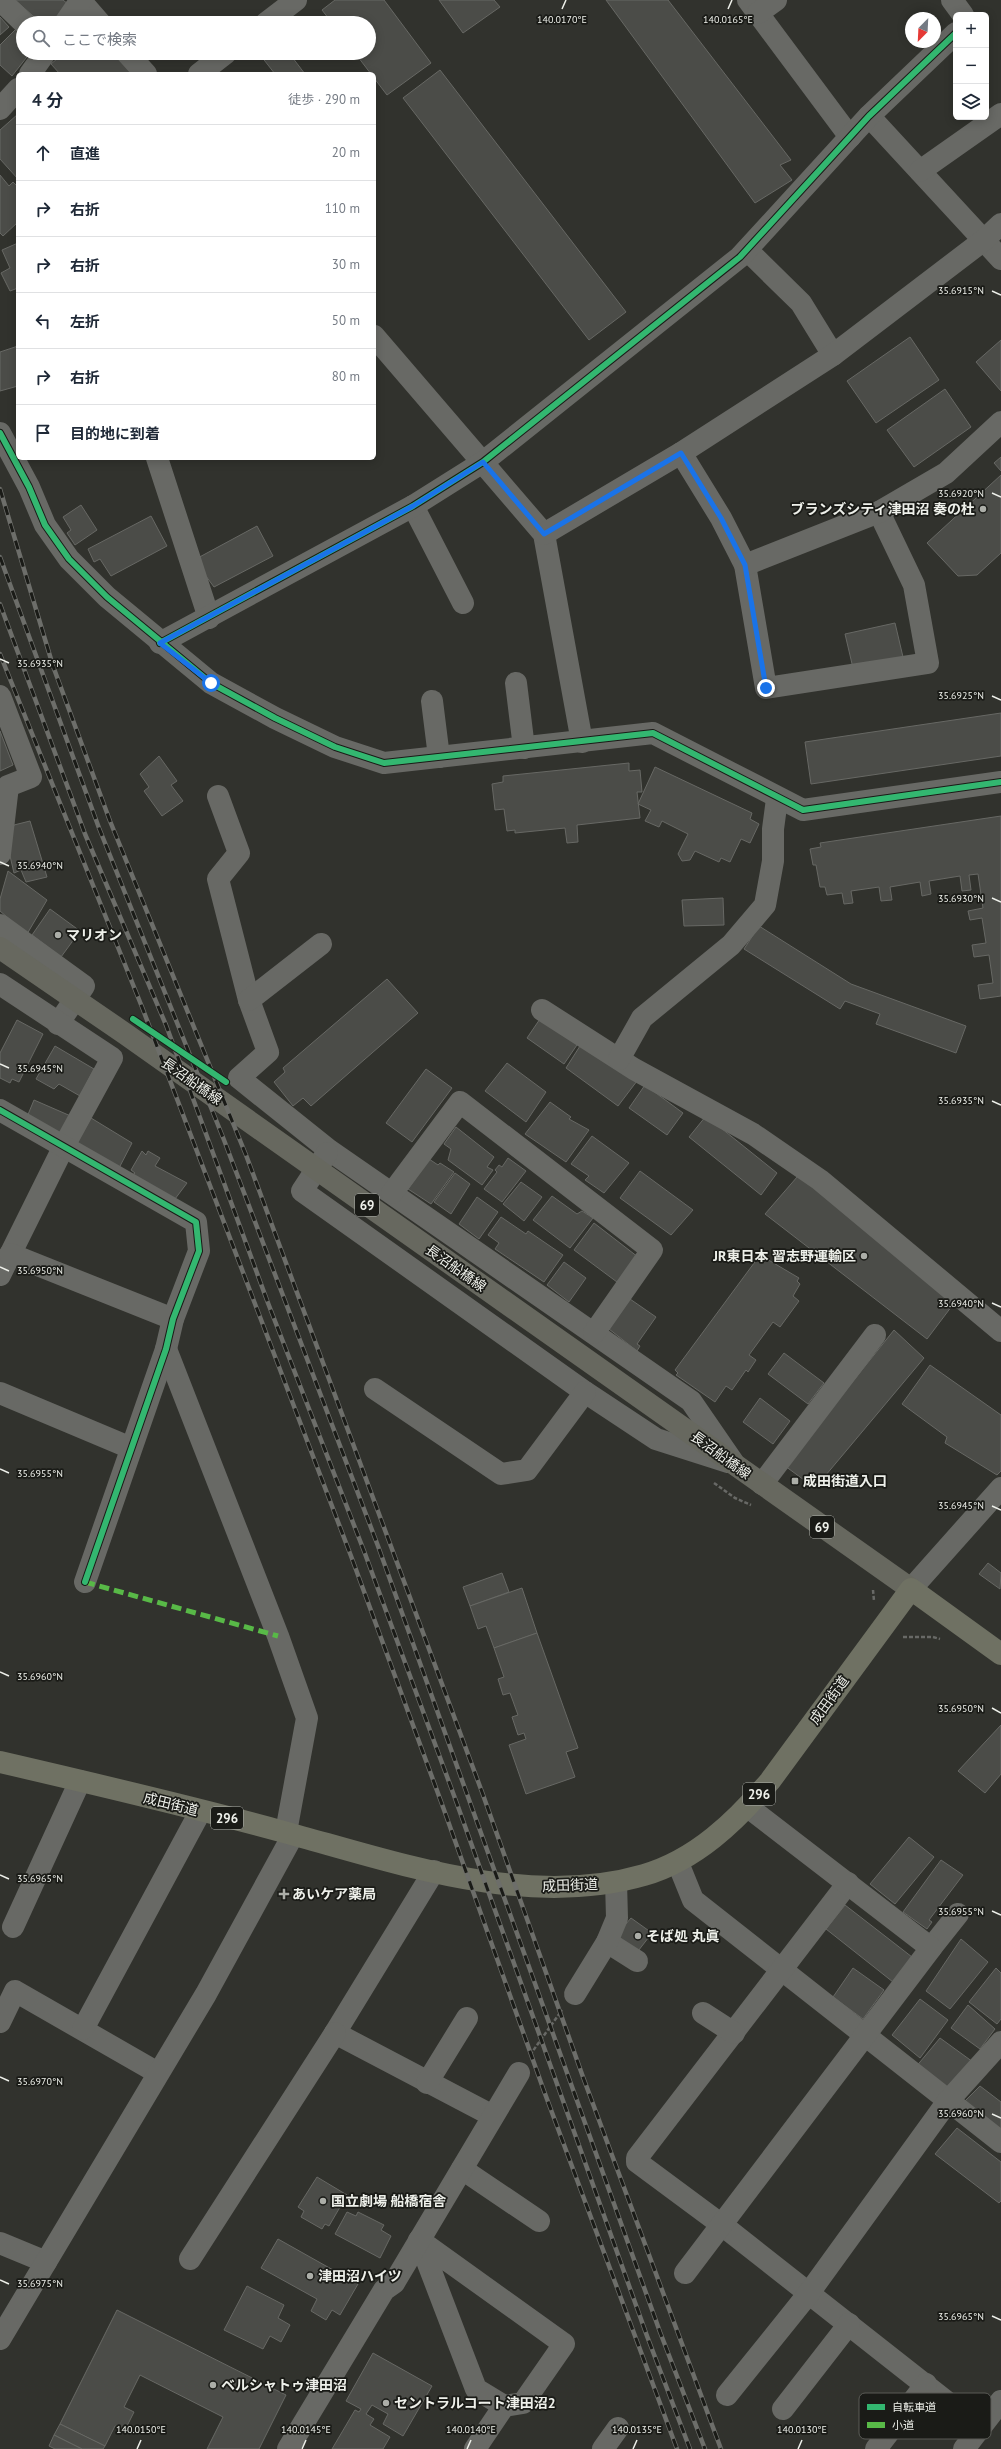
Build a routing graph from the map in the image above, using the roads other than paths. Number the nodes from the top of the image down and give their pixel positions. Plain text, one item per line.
1 (0, 0) edge
2 (80, 0) edge
3 (296, 0) edge
4 (776, 0) edge
5 (952, 0) edge
6 (753, 6) edge
7 (961, 12) edge
8 (17, 16) edge
9 (70, 16) edge
10 (94, 16) edge
11 (275, 16) edge
12 (953, 36) edge
13 (40, 60) edge
14 (133, 60) edge
15 (217, 60) edge
16 (31, 72) edge
17 (144, 72) edge
18 (202, 72) edge
19 (16, 91) edge
20 (0, 109) edge
21 (1001, 114) edge
22 (869, 116) junction
23 (850, 137) junction
24 (920, 171) junction
25 (1001, 224) edge
26 (984, 240) junction
27 (747, 250) junction
28 (1001, 259) edge
29 (376, 338) edge
30 (833, 355) junction
31 (1001, 422) edge
32 (0, 433) edge
33 (681, 453) junction
34 (158, 460) edge
35 (483, 462) junction
36 (413, 506) junction
37 (879, 512) junction
38 (544, 534) junction
39 (745, 565) junction
40 (464, 603) dead end
41 (209, 618) junction
42 (160, 643) junction
43 (516, 683) dead end
44 (0, 696) edge
45 (432, 701) dead end
46 (582, 742) junction
47 (524, 748) junction
48 (439, 757) junction
49 (1001, 782) edge
50 (4, 787) edge
51 (218, 796) dead end
52 (777, 799) junction
53 (0, 854) edge
54 (0, 925) edge
55 (321, 944) dead end
56 (0, 948) edge
57 (0, 984) edge
58 (249, 1000) junction
59 (542, 1010) dead end
60 (58, 1024) junction
61 (619, 1059) junction
62 (0, 1110) edge
63 (64, 1146) junction
64 (325, 1154) junction
65 (392, 1193) junction
66 (10, 1254) junction
67 (0, 1275) edge
68 (174, 1319) junction
69 (1001, 1331) edge
70 (594, 1333) junction
71 (876, 1335) dead end
72 (166, 1349) junction
73 (375, 1389) dead end
74 (584, 1392) junction
75 (0, 1393) edge
76 (131, 1448) junction
77 (733, 1463) junction
78 (762, 1484) junction
79 (1001, 1488) edge
80 (85, 1582) dead end
81 (911, 1589) junction
82 (1001, 1654) edge
83 (0, 1762) edge
84 (80, 1781) junction
85 (748, 1807) junction
86 (200, 1812) junction
87 (289, 1834) junction
88 (678, 1863) junction
89 (444, 1874) junction
90 (616, 1882) junction
91 (848, 1883) junction
92 (958, 1914) dead end
93 (13, 1927) dead end
94 (607, 1942) junction
95 (931, 1948) junction
96 (637, 1962) dead end
97 (783, 1970) junction
98 (570, 2001) road end
99 (703, 2013) dead end
100 (467, 2018) dead end
101 (0, 2022) edge
102 (83, 2029) junction
103 (335, 2033) junction
104 (734, 2033) junction
105 (866, 2037) junction
106 (1001, 2042) edge
107 (524, 2065) road end
108 (158, 2073) junction
109 (427, 2083) junction
110 (948, 2101) junction
111 (493, 2116) junction
112 (1001, 2142) edge
113 (462, 2169) junction
114 (539, 2221) dead end
115 (722, 2225) junction
116 (419, 2240) junction
117 (0, 2243) edge
118 (190, 2259) dead end
119 (46, 2262) junction
120 (685, 2273) dead end
121 (809, 2293) junction
122 (849, 2324) junction
123 (0, 2339) edge
124 (926, 2384) junction
125 (919, 2393) edge
126 (937, 2393) edge
127 (728, 2395) dead end
128 (1001, 2401) edge
129 (504, 2406) junction
130 (783, 2409) dead end
131 (991, 2414) edge
132 (618, 2428) dead end
133 (884, 2439) edge
134 (972, 2439) edge
135 (288, 2449) edge
136 (475, 2449) edge
137 (602, 2449) edge
138 (876, 2449) edge
139 (964, 2449) edge

1 - 8 street
2 - 9 street
2 - 10 street
3 - 11 street
4 - 6 street
5 - 7 street
6 - 23 street
12 - 22 street
13 - 16 street
14 - 17 street
15 - 18 street
19 - 20 street
21 - 24 street
22 - 23 street
22 - 24 street
23 - 27 street
24 - 26 street
25 - 26 street
26 - 28 street
26 - 30 street
27 - 30 street
27 - 35 street
29 - 35 street
30 - 33 street
31 - 37 street
32 - 42 street
33 - 38 street
33 - 39 street
34 - 41 street
35 - 36 street
35 - 38 street
36 - 40 street
36 - 41 street
37 - 39 street
37 - 39 street
38 - 46 street
41 - 42 street
42 - 48 street
43 - 47 street
44 - 50 street
45 - 48 street
46 - 47 street
46 - 52 street
47 - 48 street
49 - 52 street
50 - 53 street
51 - 58 street
52 - 61 street
54 - 60 street
55 - 58 street
56 - 77 main road, 長沼船橋線 / 69
57 - 60 street
58 - 64 street
59 - 61 street
60 - 63 street
61 - 69 street
62 - 63 street
63 - 66 street
63 - 68 street
64 - 65 street
64 - 74 street
65 - 70 street
65 - 70 street
66 - 67 street
66 - 68 street
68 - 72 street
70 - 77 street
71 - 78 street
72 - 76 street
72 - 87 street
73 - 74 street
74 - 77 street
75 - 76 street
76 - 80 street
77 - 78 main road, 長沼船橋線 / 69
78 - 81 main road, 長沼船橋線 / 69
79 - 81 street
81 - 82 highway
81 - 85 highway, 成田街道 / 296
83 - 84 highway, 成田街道 / 296
84 - 86 highway, 成田街道 / 296
84 - 93 street
85 - 88 highway, 成田街道 / 296
85 - 91 street
86 - 87 highway, 成田街道 / 296
86 - 102 street
87 - 89 highway, 成田街道 / 296
87 - 108 street
88 - 90 highway, 成田街道 / 296
88 - 97 street
89 - 90 highway, 成田街道 / 296
89 - 103 street
90 - 94 street
91 - 95 street
91 - 97 street
92 - 95 street
94 - 96 street
94 - 98 street
95 - 105 street
97 - 104 street
97 - 105 street
99 - 104 street
100 - 109 street
101 - 102 street
102 - 108 street
103 - 109 street
103 - 118 street
104 - 115 street
105 - 110 street
105 - 115 street
106 - 110 street
107 - 111 street
108 - 119 street
109 - 111 street
110 - 112 street
110 - 121 street
111 - 113 street
113 - 114 street
113 - 116 street
115 - 120 street
115 - 121 street
116 - 129 street
116 - 129 street
116 - 135 street
117 - 119 street
119 - 123 street
121 - 122 street
121 - 127 street
122 - 124 street
122 - 130 street
124 - 125 street
124 - 126 street
128 - 131 street
129 - 136 street
132 - 137 street
133 - 138 street
134 - 139 street

